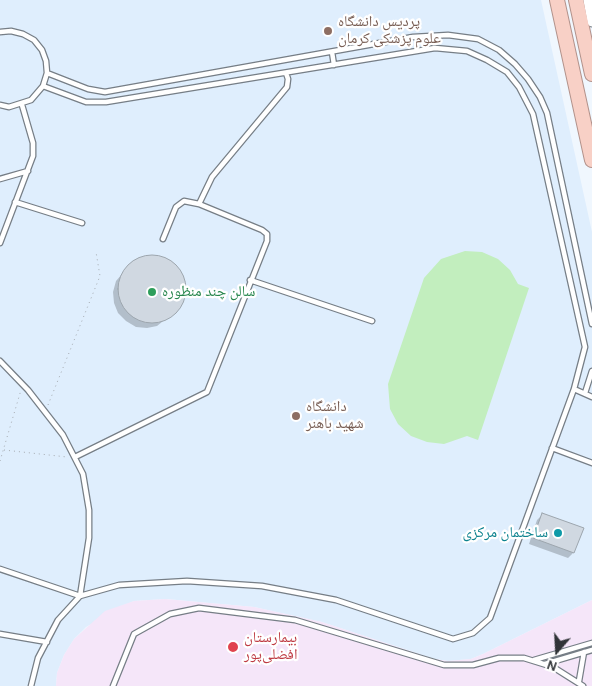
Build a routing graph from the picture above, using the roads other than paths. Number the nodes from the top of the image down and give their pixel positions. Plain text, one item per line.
1 (557, 0) edge
2 (576, 0) edge
3 (588, 0) edge
4 (592, 22) edge
5 (0, 32) edge
6 (332, 52) junction
7 (334, 65) junction
8 (47, 73) junction
9 (286, 73) junction
10 (592, 74) edge
11 (43, 86) junction
12 (0, 105) edge
13 (22, 105) junction
14 (592, 160) edge
15 (28, 171) junction
16 (0, 179) edge
17 (16, 202) junction
18 (199, 204) junction
19 (82, 223) dead end
20 (163, 239) dead end
21 (0, 243) edge
22 (250, 280) junction
23 (372, 321) dead end
24 (592, 324) edge
25 (0, 361) edge
26 (592, 371) edge
27 (574, 389) junction
28 (585, 393) junction
29 (592, 397) edge
30 (552, 448) junction
31 (75, 457) junction
32 (592, 463) edge
33 (0, 568) edge
34 (80, 596) junction
35 (0, 634) edge
36 (47, 642) junction
37 (592, 643) edge
38 (592, 650) edge
39 (584, 652) junction
40 (532, 660) junction
41 (544, 664) junction
42 (579, 682) junction
43 (31, 686) edge
44 (113, 686) edge
45 (583, 686) edge

1 - 14 highway
2 - 10 highway
3 - 4 street
5 - 8 lane
6 - 7 lane
6 - 8 lane
6 - 24 lane
7 - 9 lane
7 - 27 lane
8 - 11 lane
9 - 11 lane
9 - 18 lane
11 - 13 lane
12 - 13 lane
13 - 15 lane
15 - 16 lane
15 - 17 lane
17 - 19 lane
17 - 21 lane
18 - 20 lane
18 - 22 lane
22 - 23 lane
22 - 31 lane
25 - 31 lane
26 - 28 lane
27 - 28 lane
27 - 30 lane
28 - 29 lane
30 - 32 lane
30 - 34 lane
31 - 34 lane
33 - 34 lane
34 - 36 lane
35 - 36 lane
36 - 43 lane
37 - 40 lane
38 - 39 lane
39 - 41 lane
39 - 42 lane
40 - 41 lane
40 - 44 lane
41 - 42 lane
42 - 45 lane

